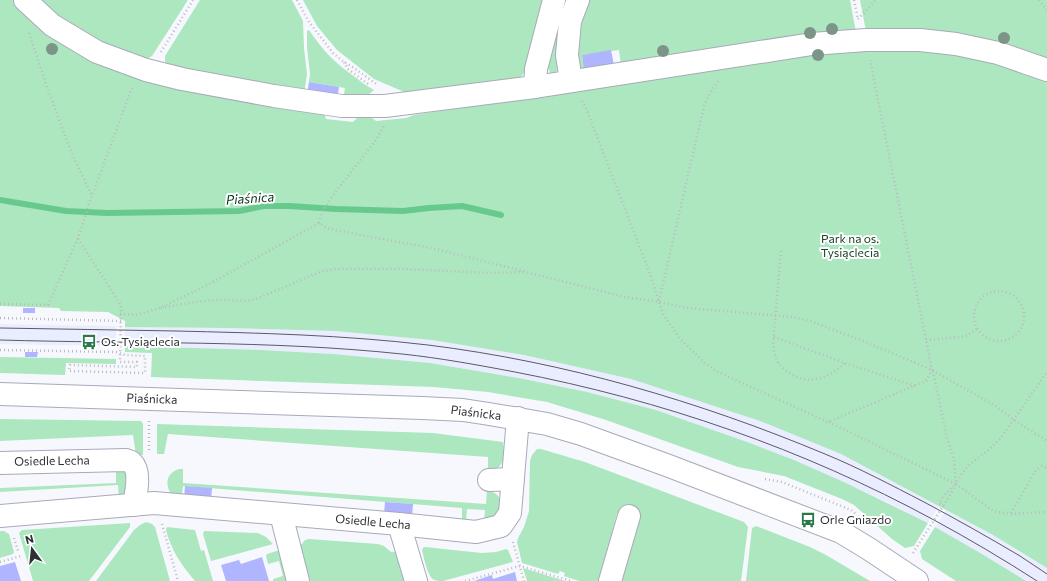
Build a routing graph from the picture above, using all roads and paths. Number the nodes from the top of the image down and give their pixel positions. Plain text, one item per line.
1 (25, 0) edge
2 (194, 0) edge
3 (297, 0) edge
4 (554, 0) edge
5 (578, 0) edge
6 (854, 0) edge
7 (876, 0) edge
8 (1039, 0) edge
9 (1047, 10) edge
10 (858, 19) junction
11 (28, 27) dead end
12 (862, 32) junction
13 (738, 55) junction
14 (344, 62) junction
15 (146, 70) junction
16 (1047, 70) edge
17 (571, 81) junction
18 (370, 86) dead end
19 (535, 87) junction
20 (385, 106) junction
21 (92, 196) junction
22 (320, 223) junction
23 (78, 238) junction
24 (780, 251) dead end
25 (527, 272) junction
26 (659, 302) junction
27 (0, 304) edge
28 (157, 309) junction
29 (120, 314) junction
30 (775, 316) junction
31 (0, 318) edge
32 (121, 321) junction
33 (977, 329) junction
34 (774, 337) junction
35 (926, 340) junction
36 (0, 350) edge
37 (121, 354) junction
38 (845, 363) junction
39 (932, 370) junction
40 (1047, 372) edge
41 (915, 386) junction
42 (0, 394) edge
43 (518, 418) junction
44 (142, 419) dead end
45 (150, 419) dead end
46 (1014, 420) junction
47 (828, 422) junction
48 (1047, 441) edge
49 (0, 463) edge
50 (1047, 468) edge
51 (513, 479) junction
52 (489, 480) dead end
53 (956, 484) junction
54 (134, 505) junction
55 (944, 506) junction
56 (1047, 512) edge
57 (281, 514) junction
58 (1011, 514) junction
59 (0, 516) edge
60 (628, 516) dead end
61 (399, 524) junction
62 (14, 538) dead end
63 (511, 538) dead end
64 (18, 551) dead end
65 (21, 556) dead end
66 (0, 562) edge
67 (520, 566) junction
68 (909, 575) edge
69 (470, 580) edge
70 (298, 581) edge
71 (416, 581) edge
72 (465, 581) edge
73 (524, 581) edge
74 (571, 581) edge
75 (610, 581) edge

1 - 15 street
2 - 15 path
3 - 14 path
4 - 19 street
5 - 17 street
6 - 10 path
7 - 10 path
8 - 9 path
10 - 12 path
11 - 21 path
12 - 13 street
12 - 16 street
12 - 35 path
13 - 17 street
13 - 26 path
14 - 18 path
14 - 20 path
15 - 20 street
15 - 21 path
17 - 19 street
17 - 26 path
19 - 20 street
20 - 22 path
21 - 23 path
22 - 25 path
22 - 28 path
23 - 27 path
23 - 29 path
24 - 30 path
25 - 26 path
25 - 28 path
26 - 30 path
26 - 47 path
28 - 29 path
29 - 32 path
30 - 34 path
30 - 39 path
31 - 32 path
32 - 37 path
33 - 33 path
33 - 35 path
34 - 38 path
34 - 38 path
35 - 39 path
36 - 37 path
37 - 37 path
38 - 41 path
39 - 41 path
39 - 46 path
39 - 53 path
40 - 46 path
41 - 47 path
42 - 43 street, Piaśnicka
43 - 51 street, Osiedle Lecha
43 - 68 street, Piaśnicka
44 - 45 path
46 - 48 path
46 - 53 path
47 - 53 path
49 - 54 street, Osiedle Lecha
50 - 58 path
51 - 52 street
51 - 61 street, Osiedle Lecha
53 - 55 path
53 - 55 path
53 - 58 path
54 - 57 street, Osiedle Lecha
54 - 59 street, Osiedle Lecha
55 - 68 path
56 - 58 path
57 - 61 street, Osiedle Lecha
57 - 70 street
60 - 75 street
61 - 71 street
62 - 64 path
63 - 67 path
65 - 66 path
67 - 69 path
67 - 73 path
67 - 74 path
69 - 72 path

